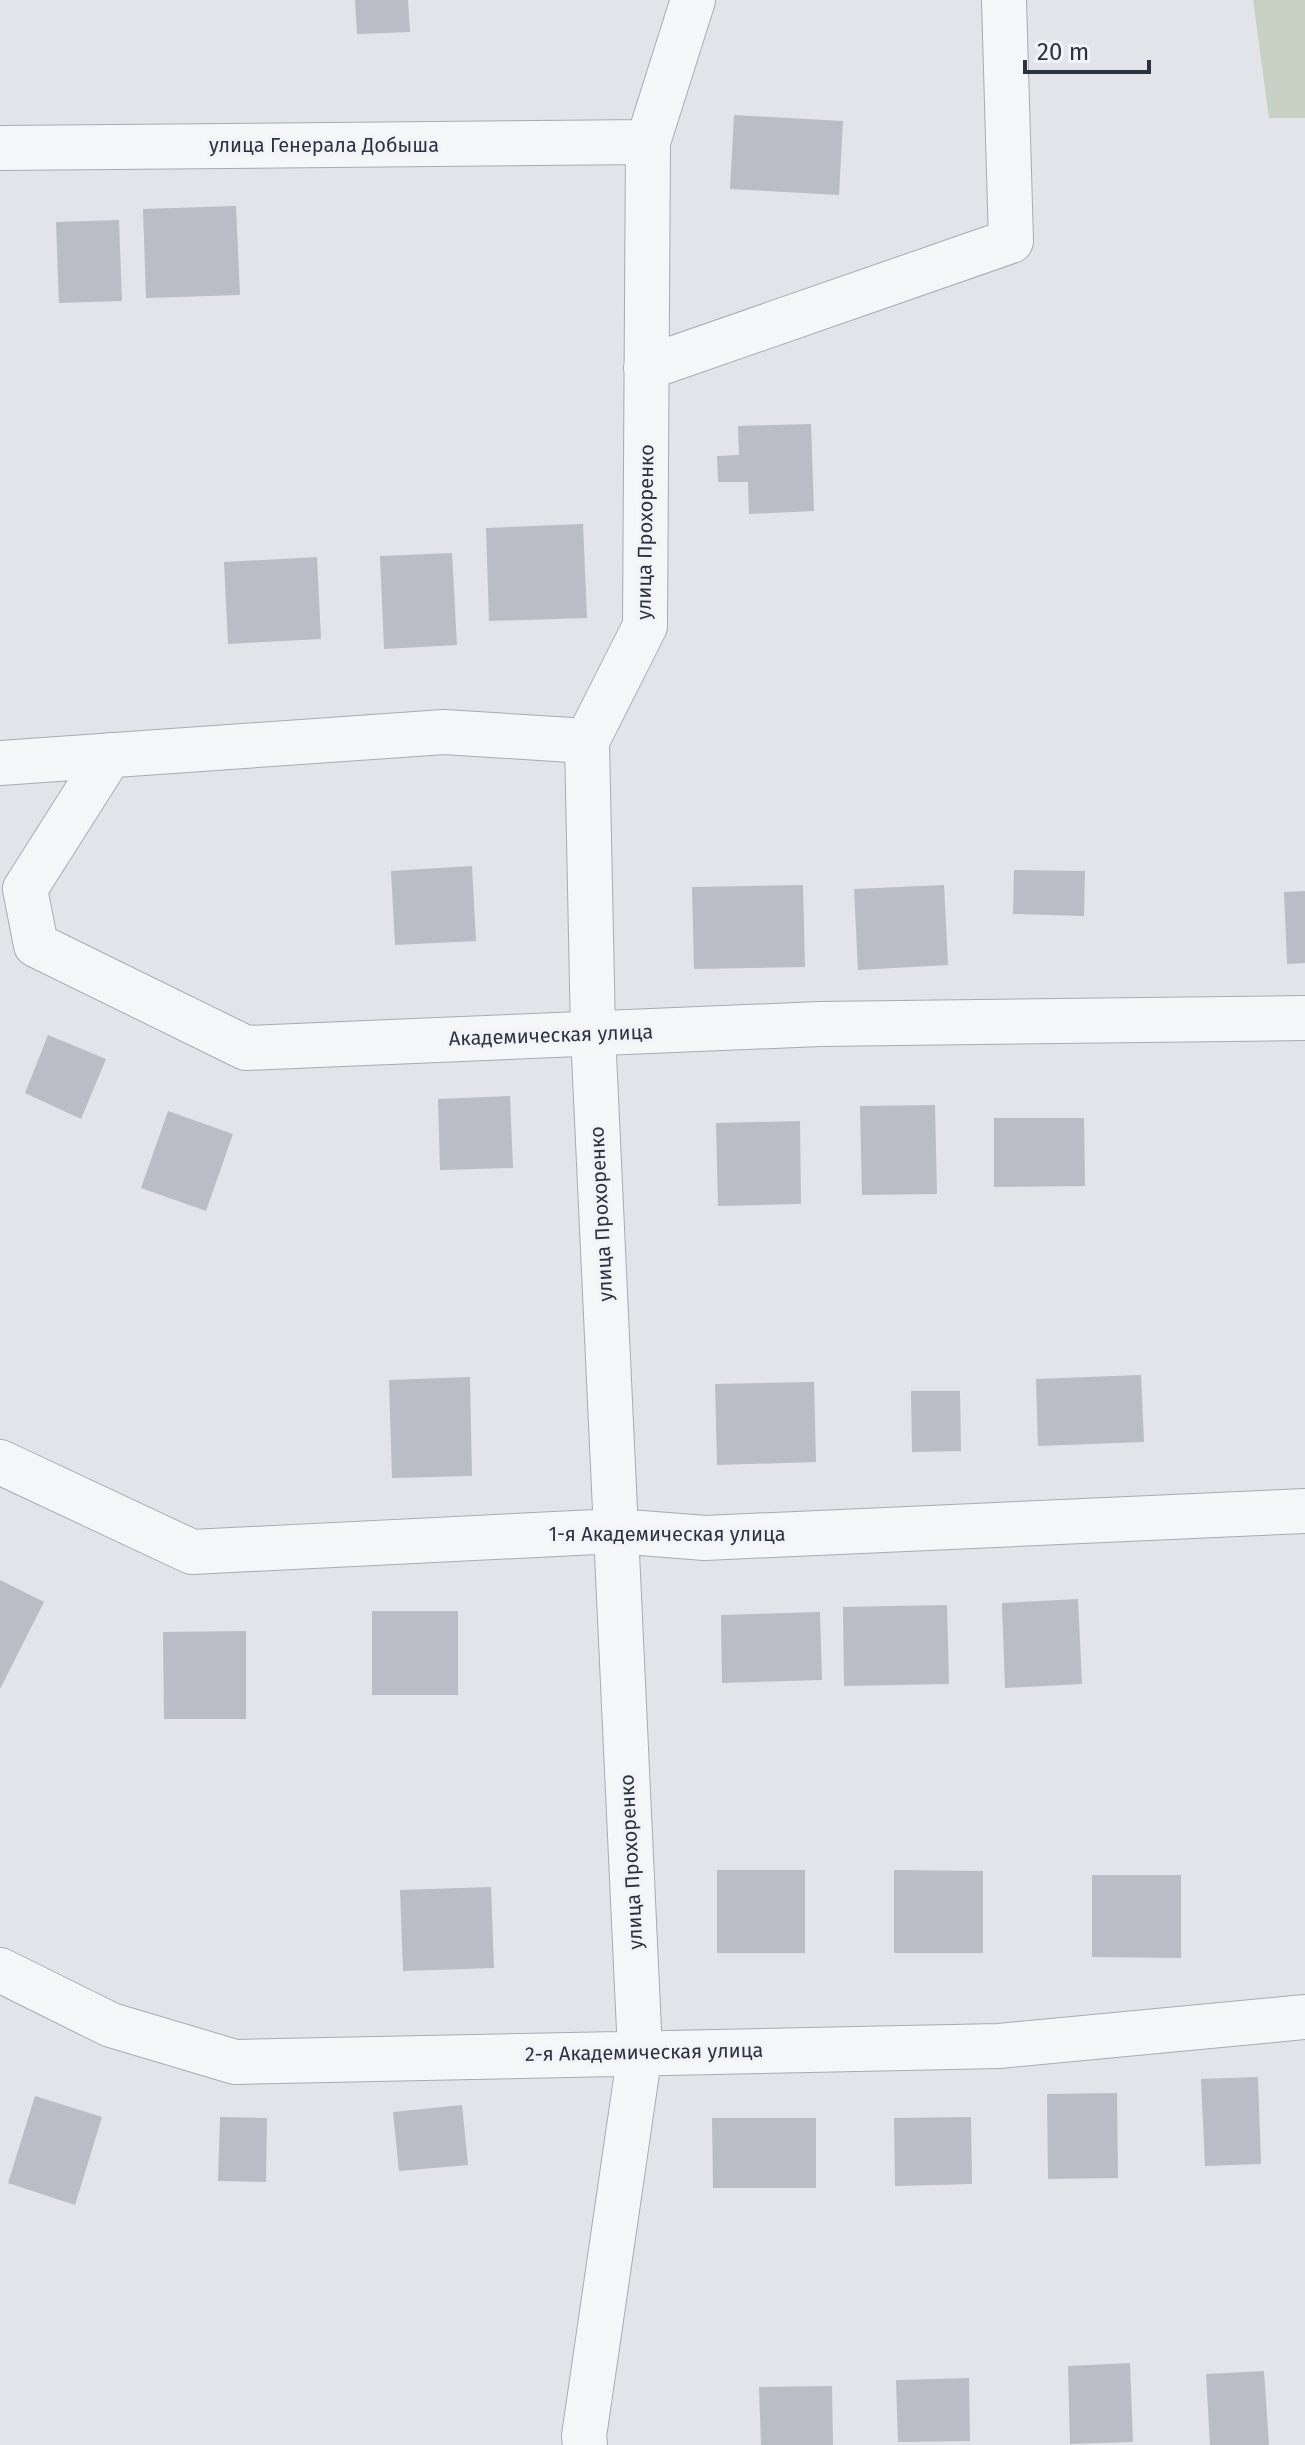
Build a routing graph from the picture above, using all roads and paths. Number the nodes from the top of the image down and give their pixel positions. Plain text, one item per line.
1 (693, 0) edge
2 (1004, 0) edge
3 (648, 142) junction
4 (0, 148) edge
5 (646, 368) junction
6 (587, 741) junction
7 (110, 755) junction
8 (0, 763) edge
9 (1305, 1018) edge
10 (593, 1033) junction
11 (0, 1462) edge
12 (1305, 1511) edge
13 (616, 1531) junction
14 (0, 1970) edge
15 (1305, 2017) edge
16 (640, 2052) junction
17 (585, 2445) edge

1 - 3 street, улица Прохоренко
2 - 5 street
3 - 4 street, улица Генерала Добыша
3 - 5 street, улица Прохоренко
5 - 6 street, улица Прохоренко
6 - 7 street
6 - 10 street, улица Прохоренко
7 - 8 street
7 - 10 street, Академическая улица
9 - 10 street, Академическая улица
10 - 13 street, улица Прохоренко
11 - 13 street, 1-я Академическая улица
12 - 13 street, 1-я Академическая улица
13 - 16 street, улица Прохоренко
14 - 16 street, 2-я Академическая улица
15 - 16 street, 2-я Академическая улица
16 - 17 street, улица Прохоренко

